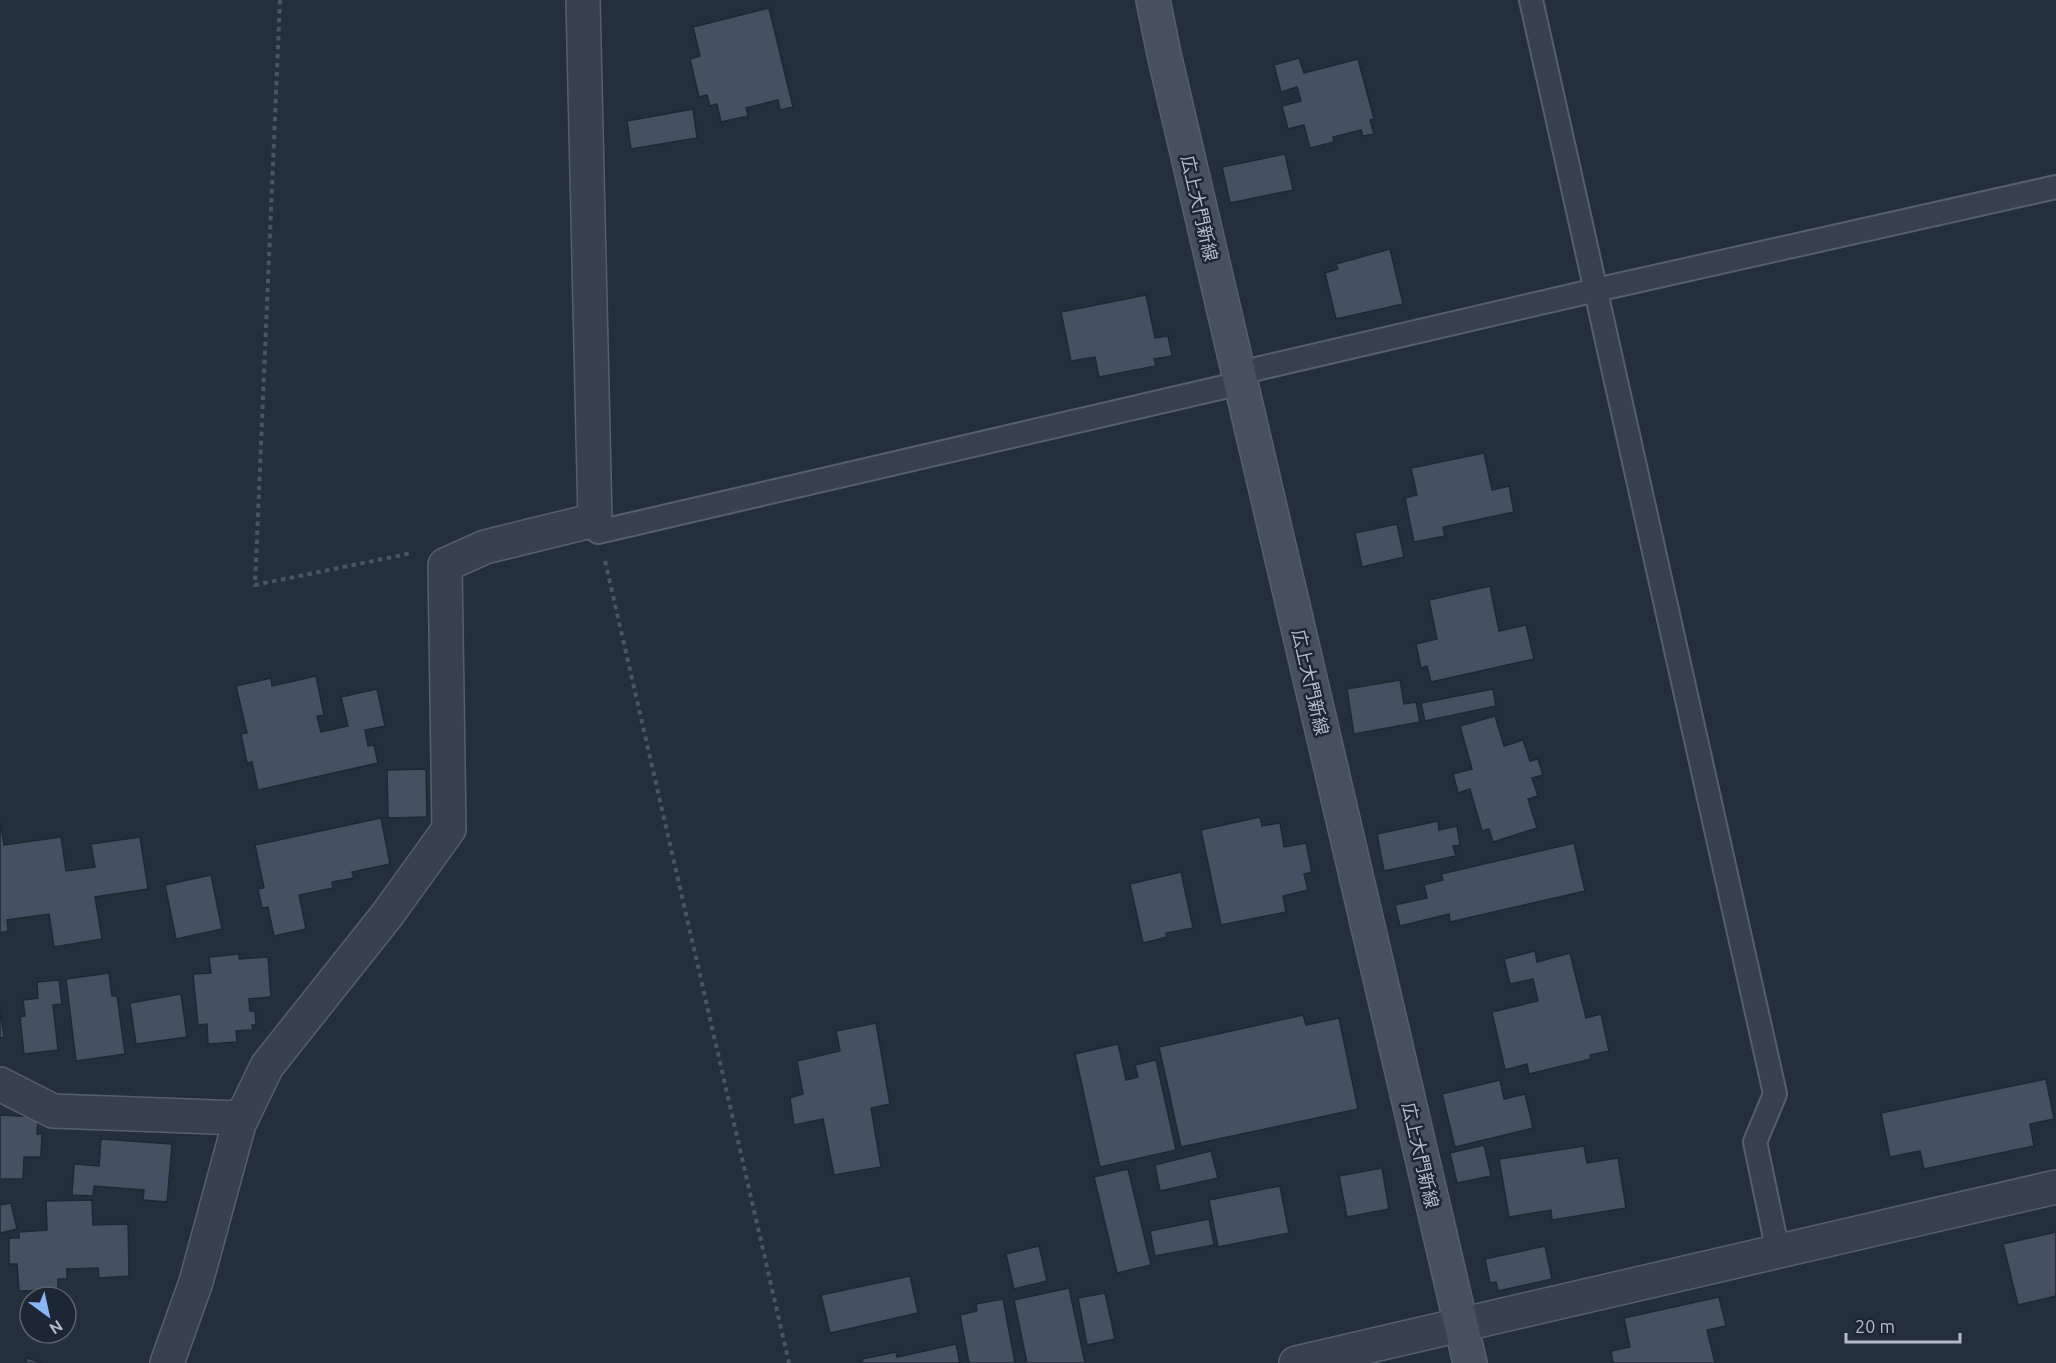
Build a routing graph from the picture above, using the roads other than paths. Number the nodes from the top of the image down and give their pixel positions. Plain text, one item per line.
1 (583, 0) edge
2 (1153, 0) edge
3 (1531, 0) edge
4 (2056, 187) edge
5 (1596, 290) junction
6 (1240, 378) junction
7 (598, 532) road end
8 (0, 1084) edge
9 (242, 1118) junction
10 (2056, 1187) edge
11 (1778, 1252) junction
12 (1461, 1325) junction
13 (167, 1363) edge
14 (1296, 1363) edge
15 (1470, 1363) edge

1 - 9 street
2 - 6 main road, 広上大門新線
3 - 5 lane
4 - 5 lane
5 - 6 lane
5 - 11 lane
6 - 7 lane
6 - 12 main road, 広上大門新線
8 - 9 street
9 - 13 street
10 - 11 street
11 - 12 street
12 - 14 street
12 - 15 main road, 広上大門新線

